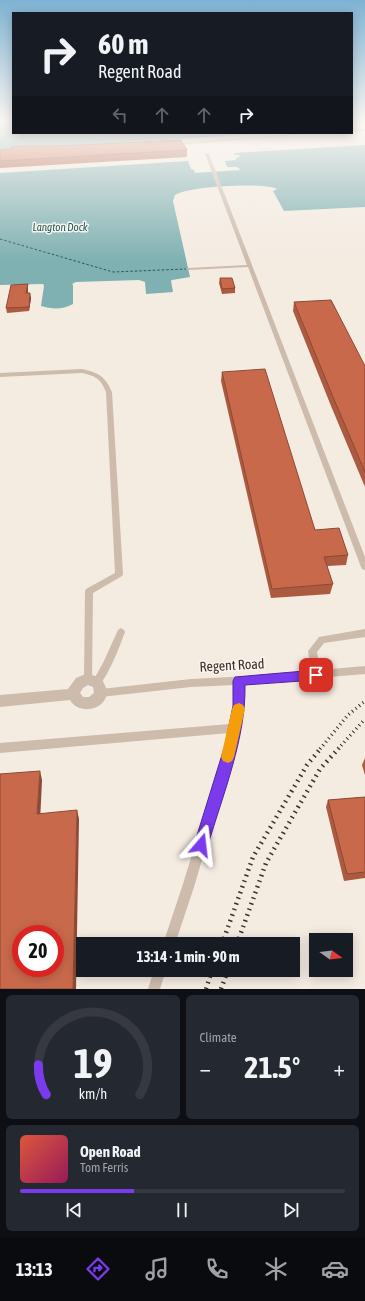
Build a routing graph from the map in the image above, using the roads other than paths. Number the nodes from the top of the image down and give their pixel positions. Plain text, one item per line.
1 (212, 169) edge
2 (249, 266) junction
3 (188, 269) dead end
4 (0, 375) edge
5 (365, 567) edge
6 (121, 632) dead end
7 (365, 633) edge
8 (365, 670) edge
9 (316, 675) junction
10 (239, 681) junction
11 (96, 685) junction
12 (73, 694) junction
13 (0, 701) edge
14 (235, 728) junction
15 (0, 748) edge
16 (171, 937) edge
17 (158, 977) edge
18 (154, 989) edge

1 - 2 lane
2 - 3 lane
2 - 5 lane
4 - 11 lane
6 - 11 lane
7 - 9 lane
8 - 9 lane, Regent Road
9 - 10 lane, Regent Road
10 - 11 lane, Regent Road
10 - 14 lane
11 - 12 street
11 - 12 street
12 - 13 street
14 - 15 lane
14 - 16 lane
17 - 18 lane

